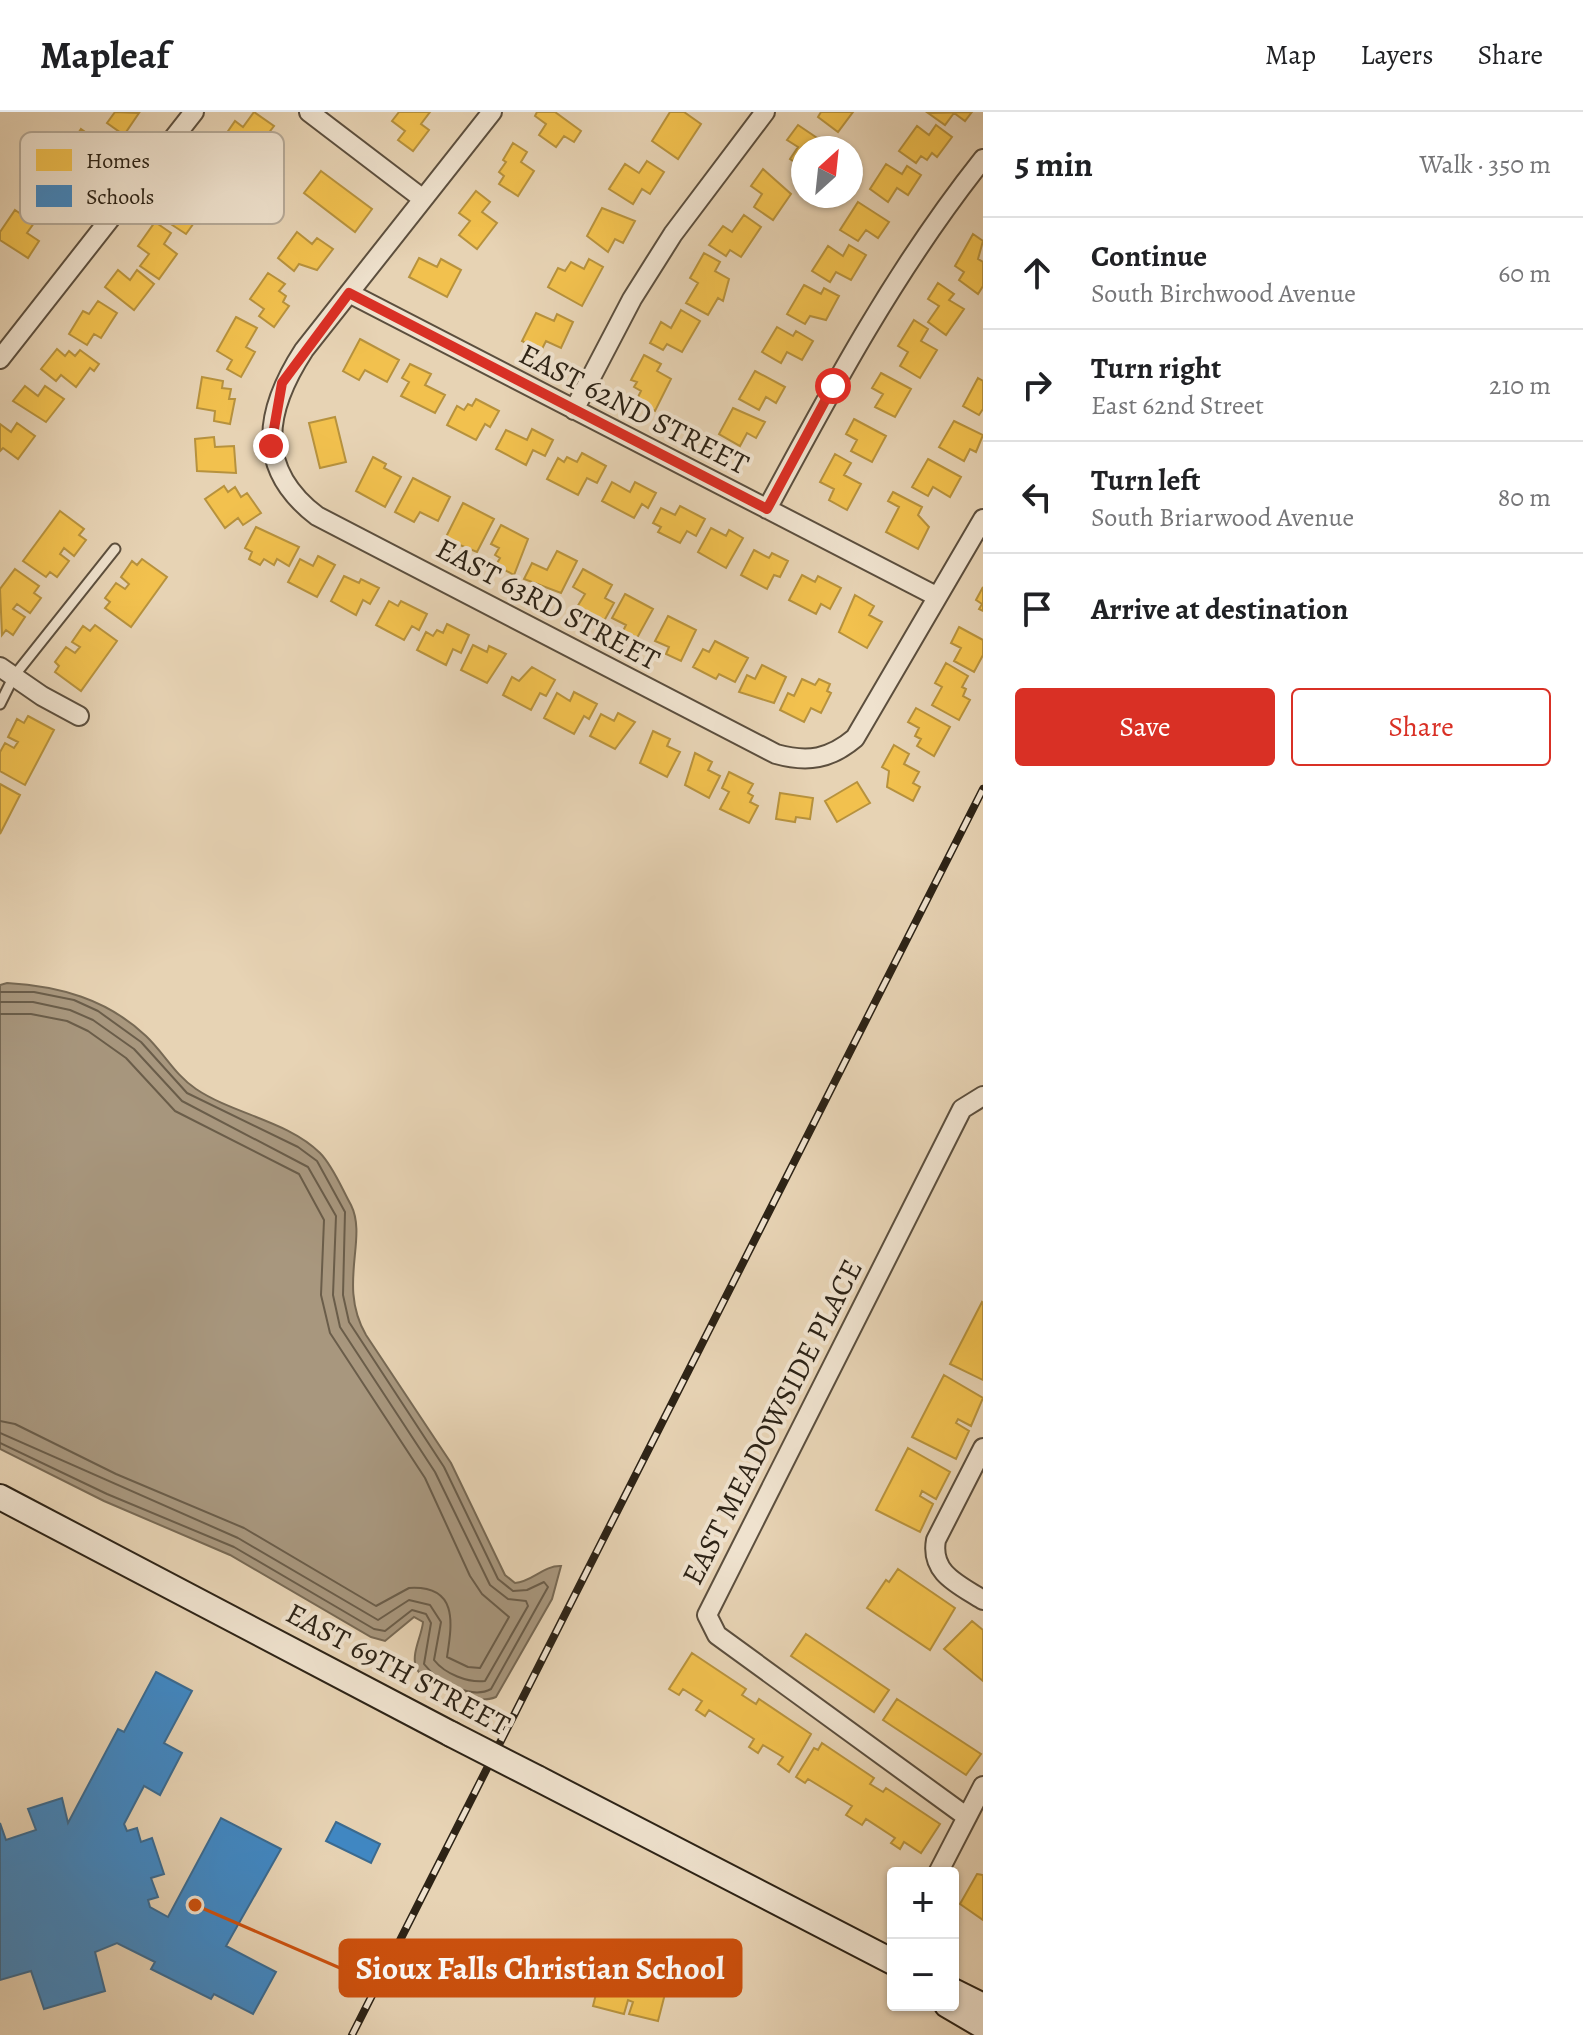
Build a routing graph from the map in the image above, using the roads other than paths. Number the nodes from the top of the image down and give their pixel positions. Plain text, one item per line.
1 (194, 112) edge
2 (309, 112) edge
3 (492, 112) edge
4 (765, 112) edge
5 (178, 132) edge
6 (983, 159) edge
7 (423, 199) junction
8 (105, 224) edge
9 (349, 293) junction
10 (1, 355) edge
11 (574, 410) junction
12 (767, 509) junction
13 (983, 519) edge
14 (115, 549) dead end
15 (936, 596) junction
16 (7, 672) edge
17 (0, 704) edge
18 (79, 716) dead end
19 (983, 1096) edge
20 (983, 1448) edge
21 (0, 1497) edge
22 (983, 1600) edge
23 (983, 1786) edge
24 (967, 1817) junction
25 (941, 1867) edge
26 (766, 1899) junction
27 (887, 1959) edge
28 (887, 1970) edge
29 (959, 1994) edge
30 (983, 2006) edge
31 (957, 2011) edge
32 (983, 2026) edge

1 - 5 street
2 - 7 street
3 - 7 street
4 - 11 street
6 - 12 street
7 - 9 street
8 - 10 street
9 - 11 street, EAST 62ND STREET
9 - 15 street, EAST 63RD STREET
11 - 12 street, EAST 62ND STREET
12 - 15 street, EAST 62ND STREET
13 - 15 street
14 - 16 lane
16 - 17 lane
16 - 18 street
19 - 24 street, EAST MEADOWSIDE PLACE
20 - 22 street
21 - 26 main road, EAST 69TH STREET, bridge
23 - 24 street
24 - 25 street
26 - 27 main road, EAST 69TH STREET
26 - 28 main road, EAST 69TH STREET
29 - 30 main road
31 - 32 main road

